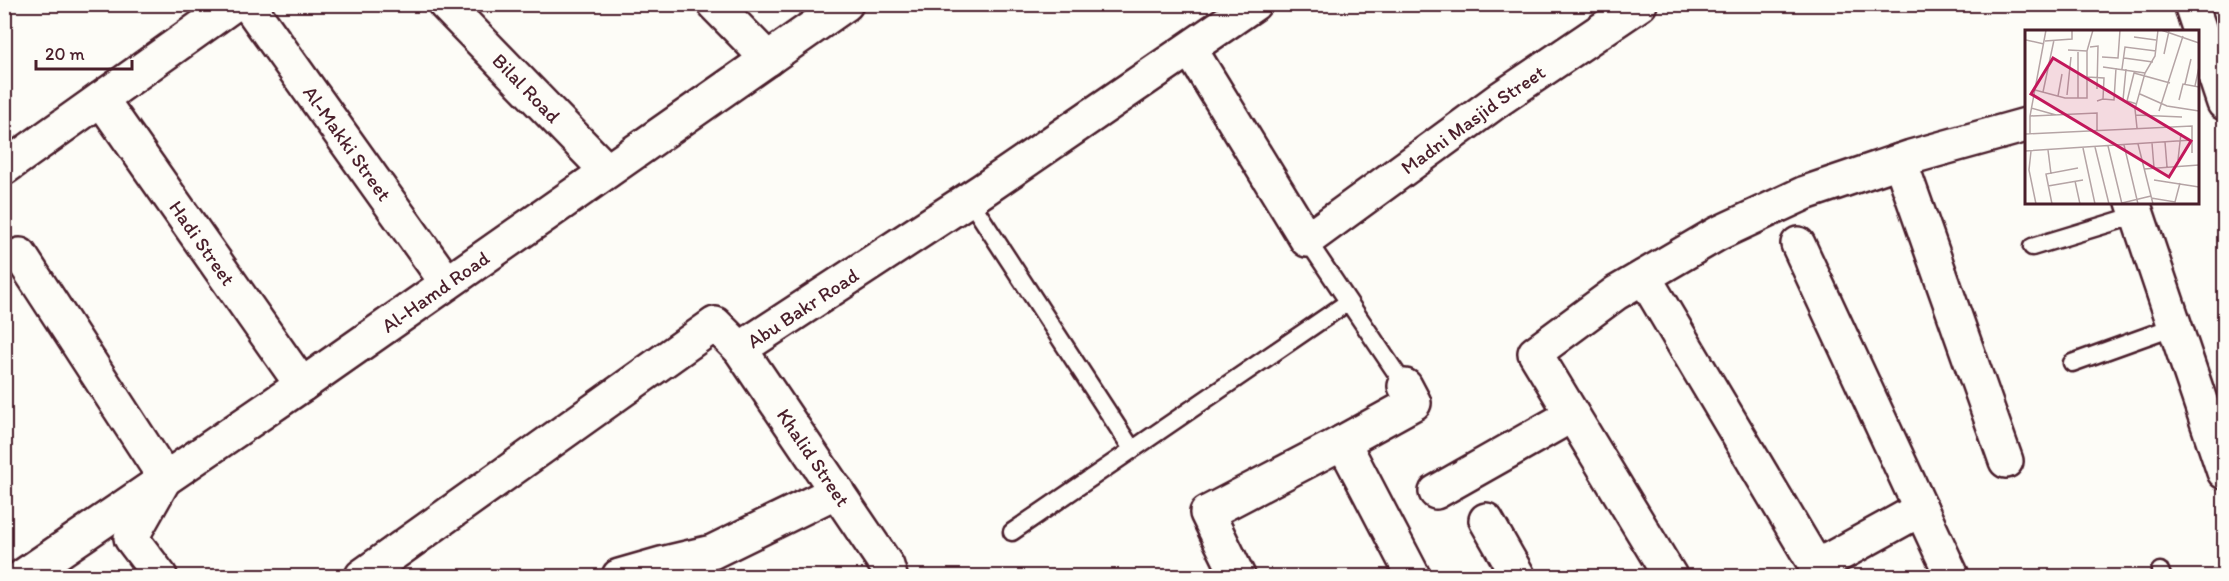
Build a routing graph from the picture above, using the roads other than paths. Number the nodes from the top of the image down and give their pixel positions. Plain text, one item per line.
1 (234, 4) edge
2 (248, 4) edge
3 (446, 4) edge
4 (714, 4) edge
5 (846, 4) edge
6 (1254, 4) edge
7 (1640, 4) edge
8 (2191, 4) edge
9 (2198, 30) edge
10 (2199, 34) edge
11 (1190, 49) junction
12 (768, 59) junction
13 (2212, 84) edge
14 (101, 99) junction
15 (2025, 125) edge
16 (1900, 161) junction
17 (4, 168) edge
18 (607, 171) junction
19 (969, 199) junction
20 (2135, 209) edge
21 (1307, 240) junction
22 (1798, 244) dead end
23 (2032, 248) dead end
24 (20, 255) dead end
25 (1644, 277) junction
26 (447, 283) junction
27 (1348, 302) junction
28 (2175, 326) junction
29 (740, 349) junction
30 (2072, 363) dead end
31 (302, 385) junction
32 (1405, 386) joint
33 (1572, 415) junction
34 (1343, 442) junction
35 (1132, 449) junction
36 (2006, 461) dead end
37 (2224, 472) edge
38 (165, 478) junction
39 (837, 491) junction
40 (1436, 492) dead end
41 (1921, 509) junction
42 (1486, 520) dead end
43 (1011, 532) dead end
44 (889, 571) edge
45 (1819, 572) edge
46 (23, 576) edge
47 (160, 576) edge
48 (362, 576) edge
49 (620, 576) edge
50 (1238, 576) edge
51 (1413, 576) edge
52 (1518, 576) edge
53 (1670, 576) edge
54 (1952, 576) edge

1 - 14 street
2 - 26 street, Al-Makki Street
3 - 18 street, Bilal Road
4 - 12 street
5 - 12 street, Al-Hamd Road
6 - 11 street, Abu Bakr Road
7 - 21 street, Madni Masjid Street
8 - 9 street
10 - 13 street
11 - 19 street, Abu Bakr Road
11 - 21 street
12 - 18 street, Al-Hamd Road
14 - 17 street
14 - 31 street, Hadi Street
15 - 16 street
16 - 25 street
16 - 36 street
18 - 26 street, Al-Hamd Road
19 - 29 street, Abu Bakr Road
19 - 35 lane
20 - 23 lane
20 - 28 street
21 - 27 lane
22 - 41 street
24 - 38 street
25 - 33 street
25 - 45 street
26 - 31 street, Al-Hamd Road
27 - 32 lane
27 - 35 lane
28 - 30 lane
28 - 37 street
29 - 39 street, Khalid Street
29 - 48 street, Abu Bakr Road
31 - 38 street, Al-Hamd Road
32 - 34 street
33 - 40 street
33 - 53 street
34 - 50 street
34 - 51 street
35 - 43 lane
38 - 46 street, Al-Hamd Road
38 - 47 street
39 - 44 street, Khalid Street
39 - 49 street
41 - 45 street
41 - 54 street
42 - 52 street

